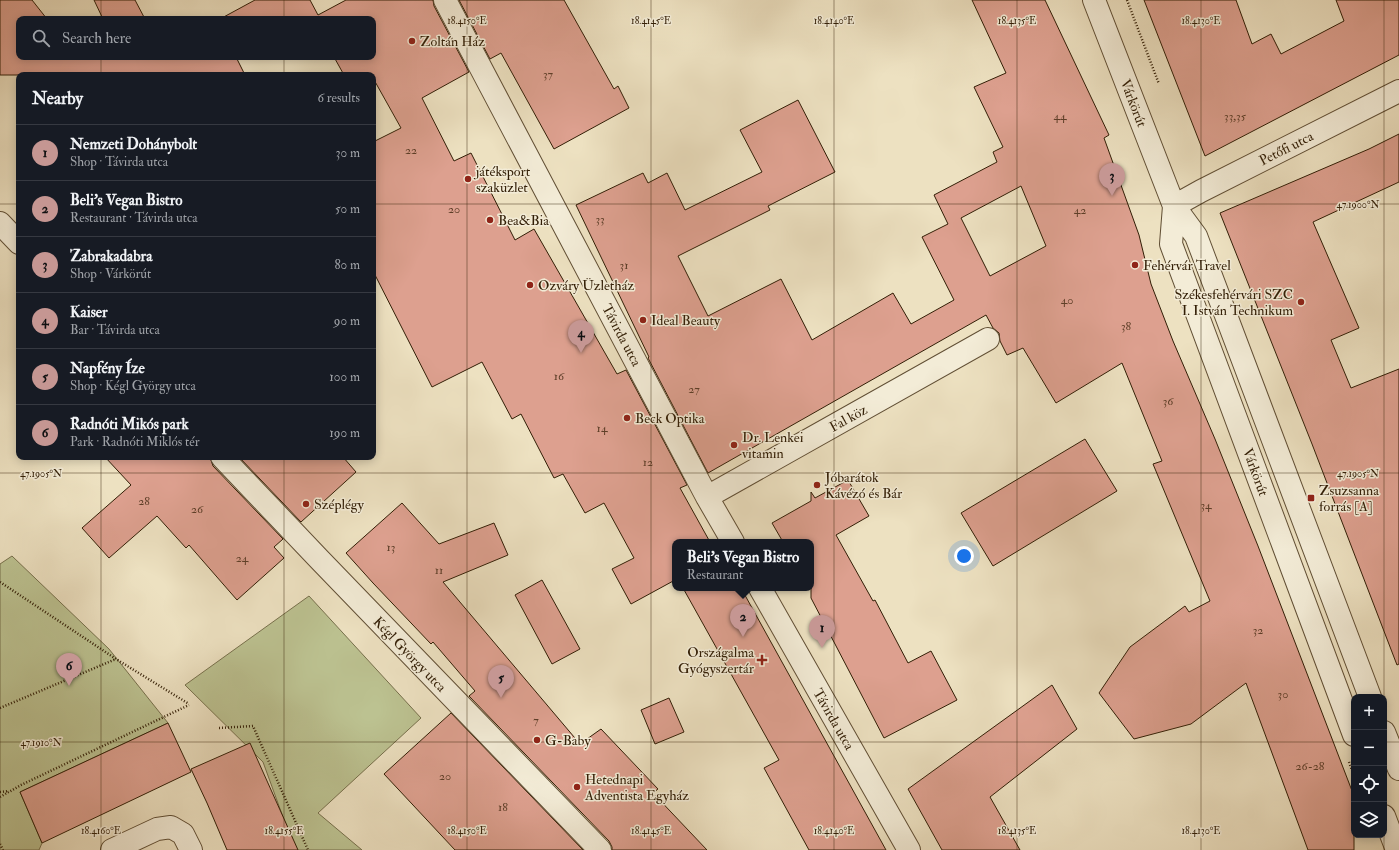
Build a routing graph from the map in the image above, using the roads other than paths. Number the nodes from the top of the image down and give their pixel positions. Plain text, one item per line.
1 (444, 0) edge
2 (1094, 0) edge
3 (1399, 91) edge
4 (1174, 206) junction
5 (0, 223) edge
6 (16, 240) edge
7 (988, 339) dead end
8 (225, 460) edge
9 (707, 497) junction
10 (731, 539) edge
11 (762, 591) edge
12 (1369, 694) edge
13 (1352, 730) edge
14 (1387, 739) edge
15 (1399, 769) edge
16 (1387, 824) edge
17 (112, 850) edge
18 (191, 850) edge
19 (600, 850) edge
20 (909, 850) edge
21 (1397, 850) edge

1 - 9 street, Távirda utca
2 - 4 street, Várkörút
3 - 4 street, Petőfi utca
4 - 12 street, Várkörút
4 - 13 street, Várkörút
5 - 6 street
7 - 9 street, Fal köz
8 - 19 street, Kégl György utca
9 - 10 street, Távirda utca
11 - 20 street, Távirda utca
14 - 15 street
16 - 21 street
17 - 18 street

